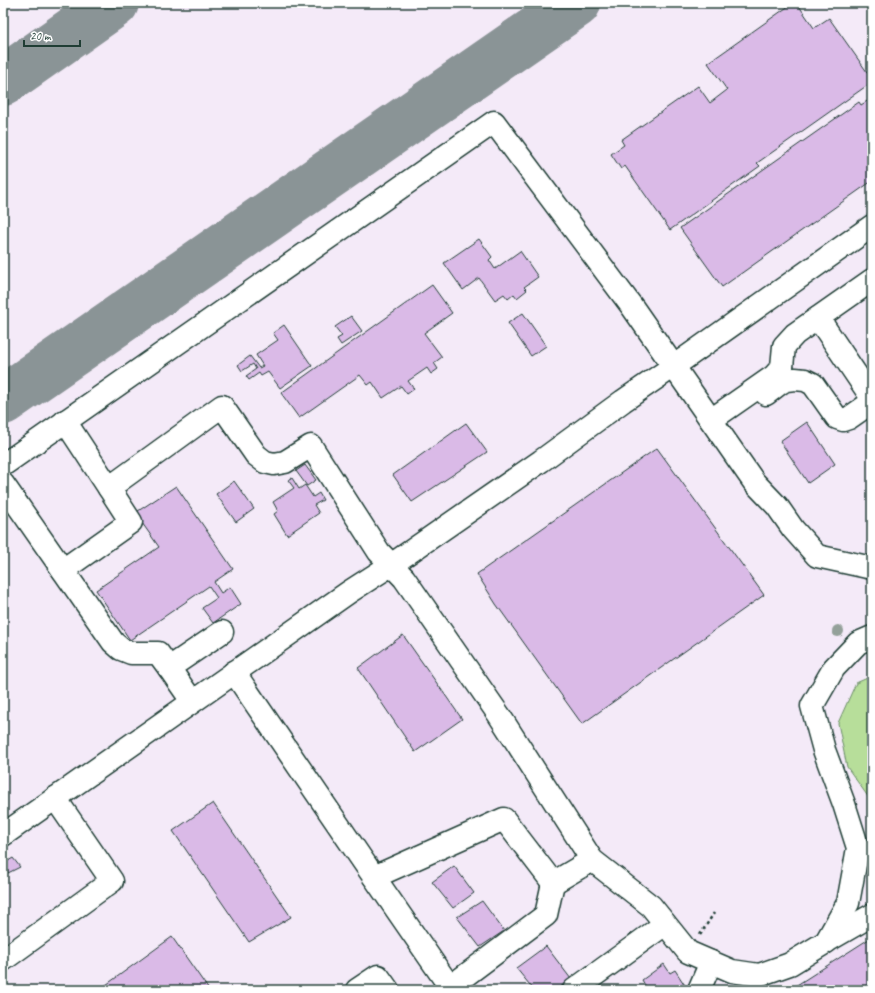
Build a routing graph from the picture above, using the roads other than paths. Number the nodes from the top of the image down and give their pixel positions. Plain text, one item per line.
1 (872, 226) edge
2 (872, 280) edge
3 (818, 318) junction
4 (674, 366) junction
5 (872, 398) edge
6 (872, 402) edge
7 (65, 421) junction
8 (714, 425) junction
9 (3, 465) edge
10 (3, 484) edge
11 (109, 488) junction
12 (391, 565) junction
13 (872, 568) edge
14 (63, 570) junction
15 (222, 632) dead end
16 (872, 637) edge
17 (169, 668) junction
18 (234, 672) junction
19 (192, 701) junction
20 (55, 798) junction
21 (3, 835) edge
22 (592, 860) junction
23 (374, 877) junction
24 (553, 883) junction
25 (872, 915) edge
26 (665, 924) junction
27 (826, 942) junction
28 (3, 960) edge
29 (711, 962) junction
30 (451, 988) edge
31 (357, 990) edge
32 (388, 990) edge
33 (574, 990) edge
34 (699, 990) edge

1 - 4 lane
2 - 3 lane
3 - 5 lane
3 - 8 lane
4 - 7 lane
4 - 8 lane
4 - 12 lane
6 - 8 lane
7 - 9 lane
7 - 11 lane
8 - 13 lane
10 - 14 lane
11 - 12 lane
11 - 14 lane
12 - 18 lane
12 - 22 lane
14 - 17 lane
15 - 17 lane
16 - 27 lane
17 - 19 lane
18 - 19 lane
18 - 23 lane
19 - 20 lane
20 - 21 lane
20 - 28 lane
22 - 24 lane
22 - 26 lane
23 - 24 lane
23 - 30 lane
24 - 30 lane
25 - 27 lane
26 - 29 lane
26 - 33 lane
27 - 29 lane
29 - 34 lane
31 - 32 lane

